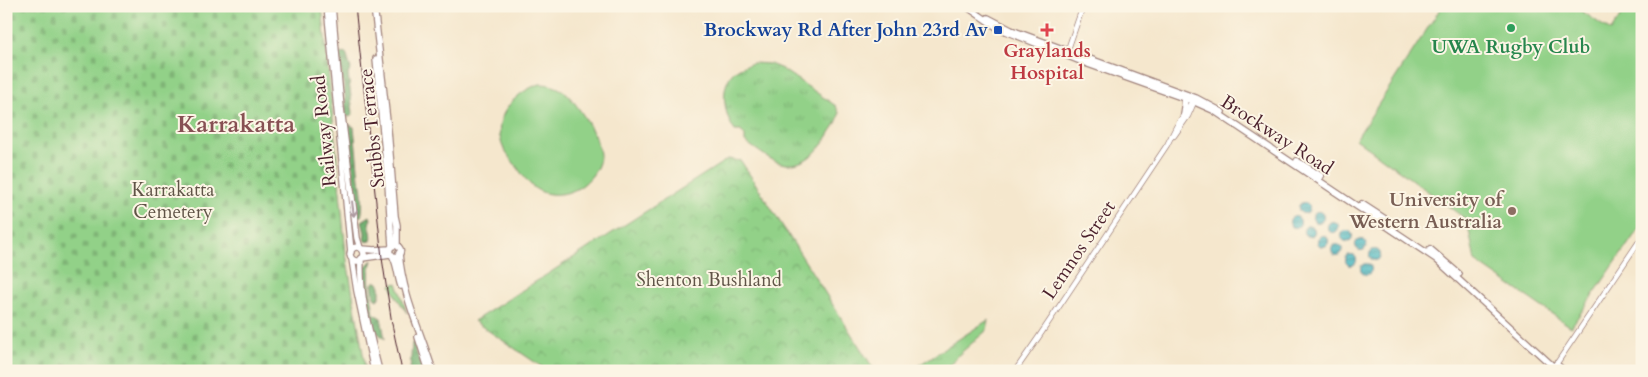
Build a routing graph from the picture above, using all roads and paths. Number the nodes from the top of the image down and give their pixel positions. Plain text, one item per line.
1 (327, 6) edge
2 (332, 6) edge
3 (372, 6) edge
4 (966, 6) edge
5 (972, 6) edge
6 (1083, 6) edge
7 (1067, 53) junction
8 (1184, 98) junction
9 (1194, 99) junction
10 (1184, 115) junction
11 (1167, 145) junction
12 (1642, 237) edge
13 (361, 249) junction
14 (392, 250) junction
15 (352, 255) junction
16 (361, 259) junction
17 (1556, 367) edge
18 (374, 371) edge
19 (379, 371) edge
20 (429, 371) edge
21 (433, 371) edge
22 (1015, 371) edge
23 (1564, 371) edge

1 - 15 main road, Railway Road
2 -> 13 main road, Railway Road
3 - 14 main road, Stubbs Terrace
4 - 7 main road, Brockway Road
5 - 7 main road, Brockway Road
6 - 7 street
7 - 8 main road, Brockway Road
7 - 9 main road, Brockway Road
8 - 9 main road, Brockway Road
8 - 10 main road
9 - 10 street, Lemnos Street
9 - 11 street, Lemnos Street
9 - 17 main road, Brockway Road
10 - 11 street, Lemnos Street
11 - 22 street, Lemnos Street
12 - 17 street
13 - 14 main road
13 - 15 main road
13 - 16 main road
14 - 16 main road
14 - 20 main road, Stubbs Terrace
14 - 21 main road
15 - 16 main road
15 - 18 main road, Railway Road
16 - 19 main road
17 - 23 main road, Brockway Road

